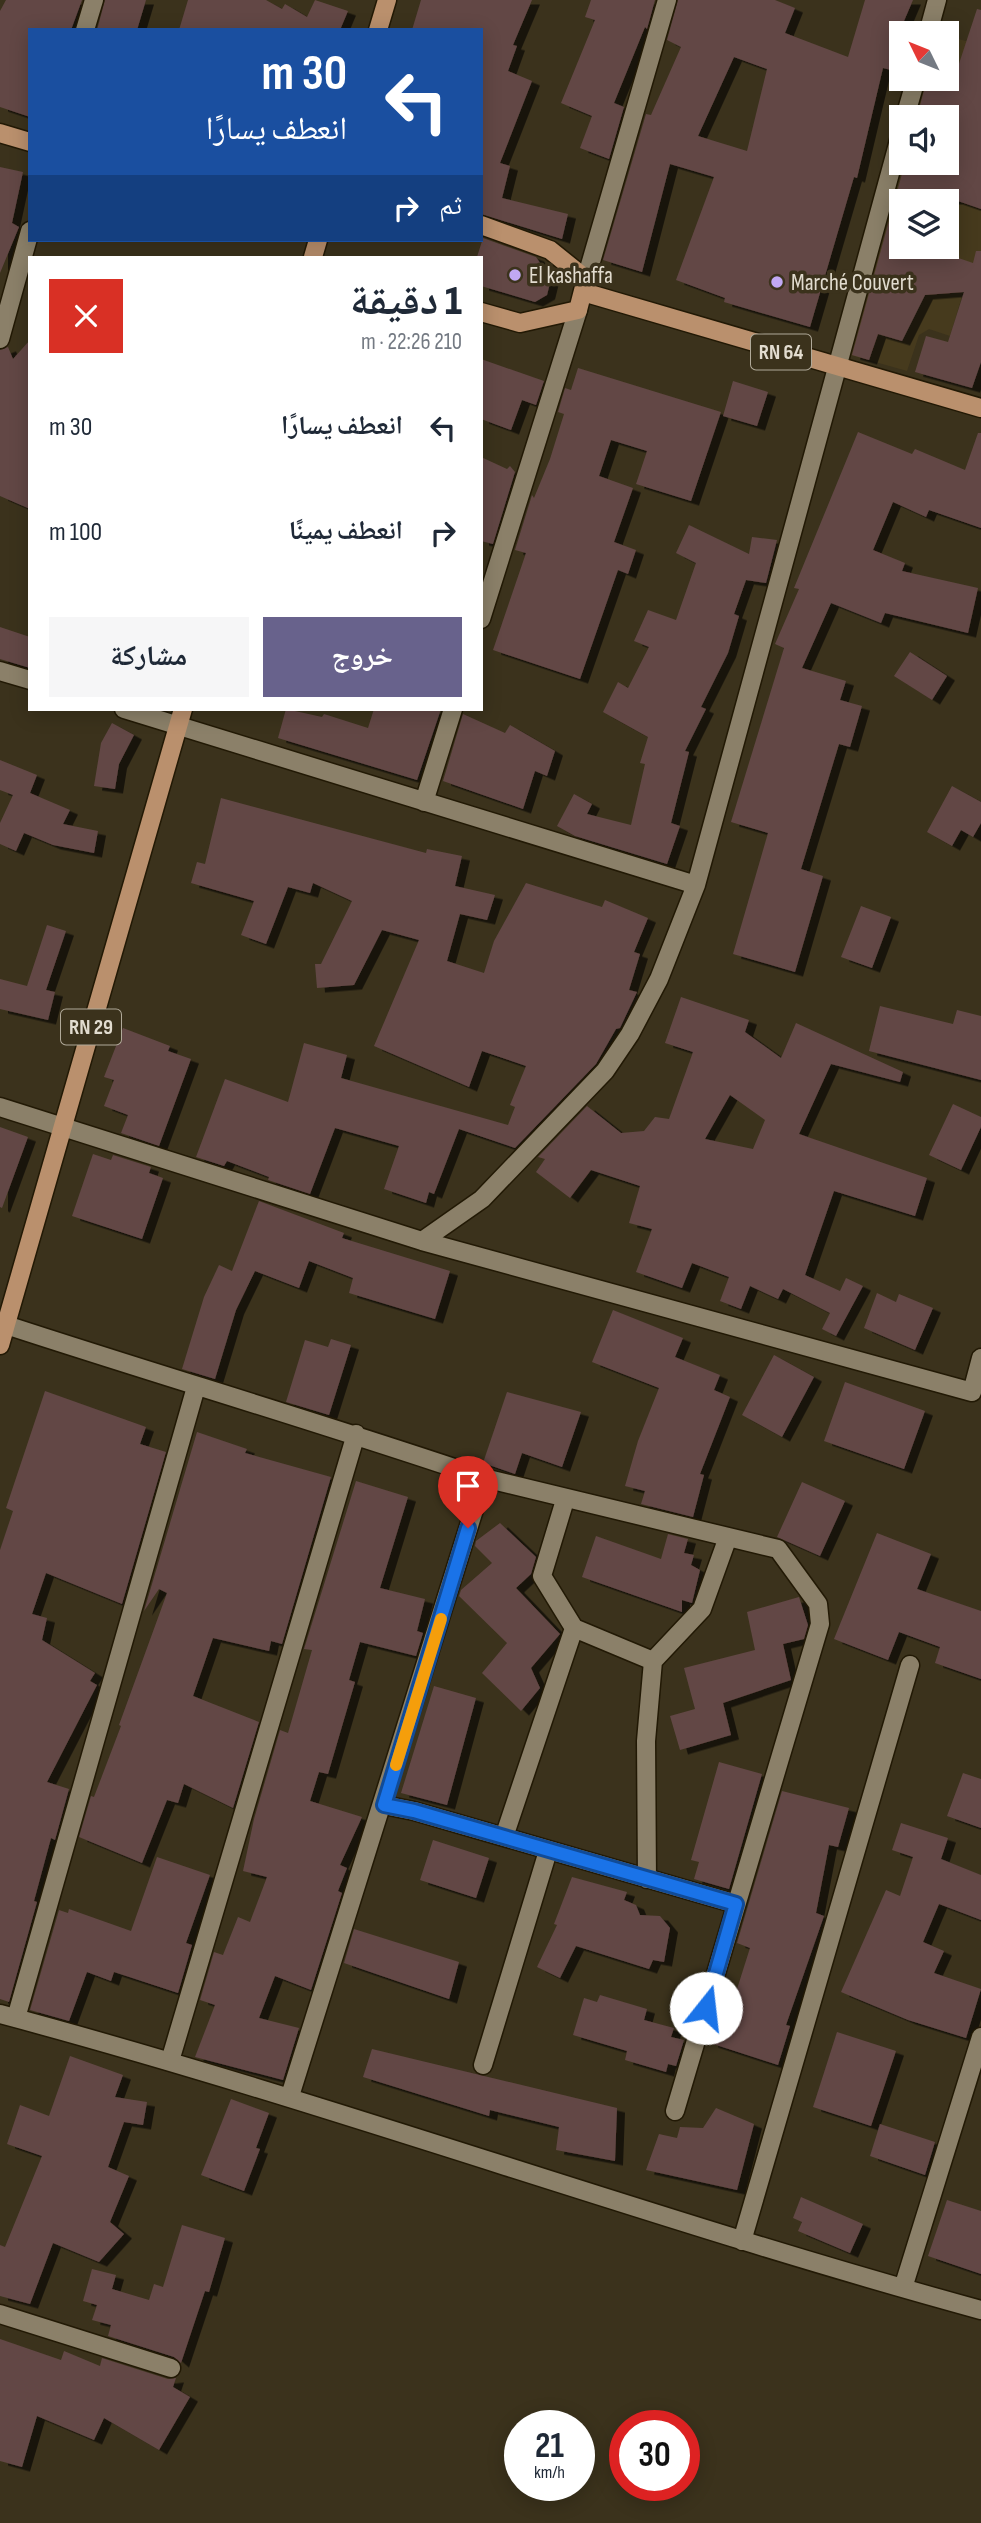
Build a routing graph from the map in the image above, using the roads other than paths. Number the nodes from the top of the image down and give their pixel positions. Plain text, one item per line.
1 (94, 0) edge
2 (387, 0) edge
3 (667, 0) edge
4 (937, 0) edge
5 (931, 21) edge
6 (86, 28) edge
7 (379, 28) edge
8 (0, 133) edge
9 (28, 141) edge
10 (890, 175) edge
11 (483, 226) edge
12 (28, 238) edge
13 (582, 294) junction
14 (483, 313) edge
15 (0, 339) edge
16 (837, 369) junction
17 (981, 408) edge
18 (483, 613) edge
19 (0, 671) edge
20 (28, 679) edge
21 (138, 711) edge
22 (452, 711) edge
23 (181, 717) edge
24 (424, 802) junction
25 (696, 885) junction
26 (0, 1107) edge
27 (63, 1125) junction
28 (422, 1241) junction
29 (6, 1325) junction
30 (0, 1345) edge
31 (981, 1358) edge
32 (196, 1387) junction
33 (356, 1434) junction
34 (484, 1478) junction
35 (565, 1500) junction
36 (728, 1537) junction
37 (574, 1628) junction
38 (653, 1661) junction
39 (910, 1665) dead end
40 (384, 1805) junction
41 (503, 1837) junction
42 (548, 1851) junction
43 (647, 1879) junction
44 (736, 1904) junction
45 (8, 2016) edge
46 (981, 2037) edge
47 (170, 2061) junction
48 (484, 2064) dead end
49 (290, 2096) junction
50 (675, 2111) dead end
51 (742, 2241) junction
52 (902, 2288) junction
53 (981, 2309) edge
54 (0, 2315) edge
55 (171, 2368) dead end

1 - 6 street
2 - 7 main road
3 - 13 street
4 - 5 street
8 - 9 main road
10 - 16 street
11 - 13 main road, RN 64
12 - 15 street
13 - 14 main road, RN 64
13 - 16 main road, RN 64
13 - 18 street
16 - 17 main road, RN 64
16 - 25 street
19 - 20 street
21 - 23 street
22 - 24 street
23 - 24 street
23 - 27 main road, RN 29
24 - 25 street
25 - 28 street
26 - 27 street
27 - 28 street
27 - 29 main road, RN 29
28 - 31 street
29 - 30 main road, RN 29
29 - 32 street
32 - 33 street
32 - 45 street
33 - 34 street
33 - 47 street
34 - 35 street
34 - 40 street
35 - 36 street
35 - 37 street
36 - 38 street
36 - 44 street
37 - 38 street
37 - 41 street
38 - 43 street
39 - 51 street
40 - 41 street
40 - 49 street
41 - 42 street
42 - 43 street
42 - 48 street
43 - 44 street
44 - 50 street
45 - 47 street
46 - 52 street
47 - 49 street
49 - 51 street
51 - 52 street
52 - 53 street
54 - 55 street

